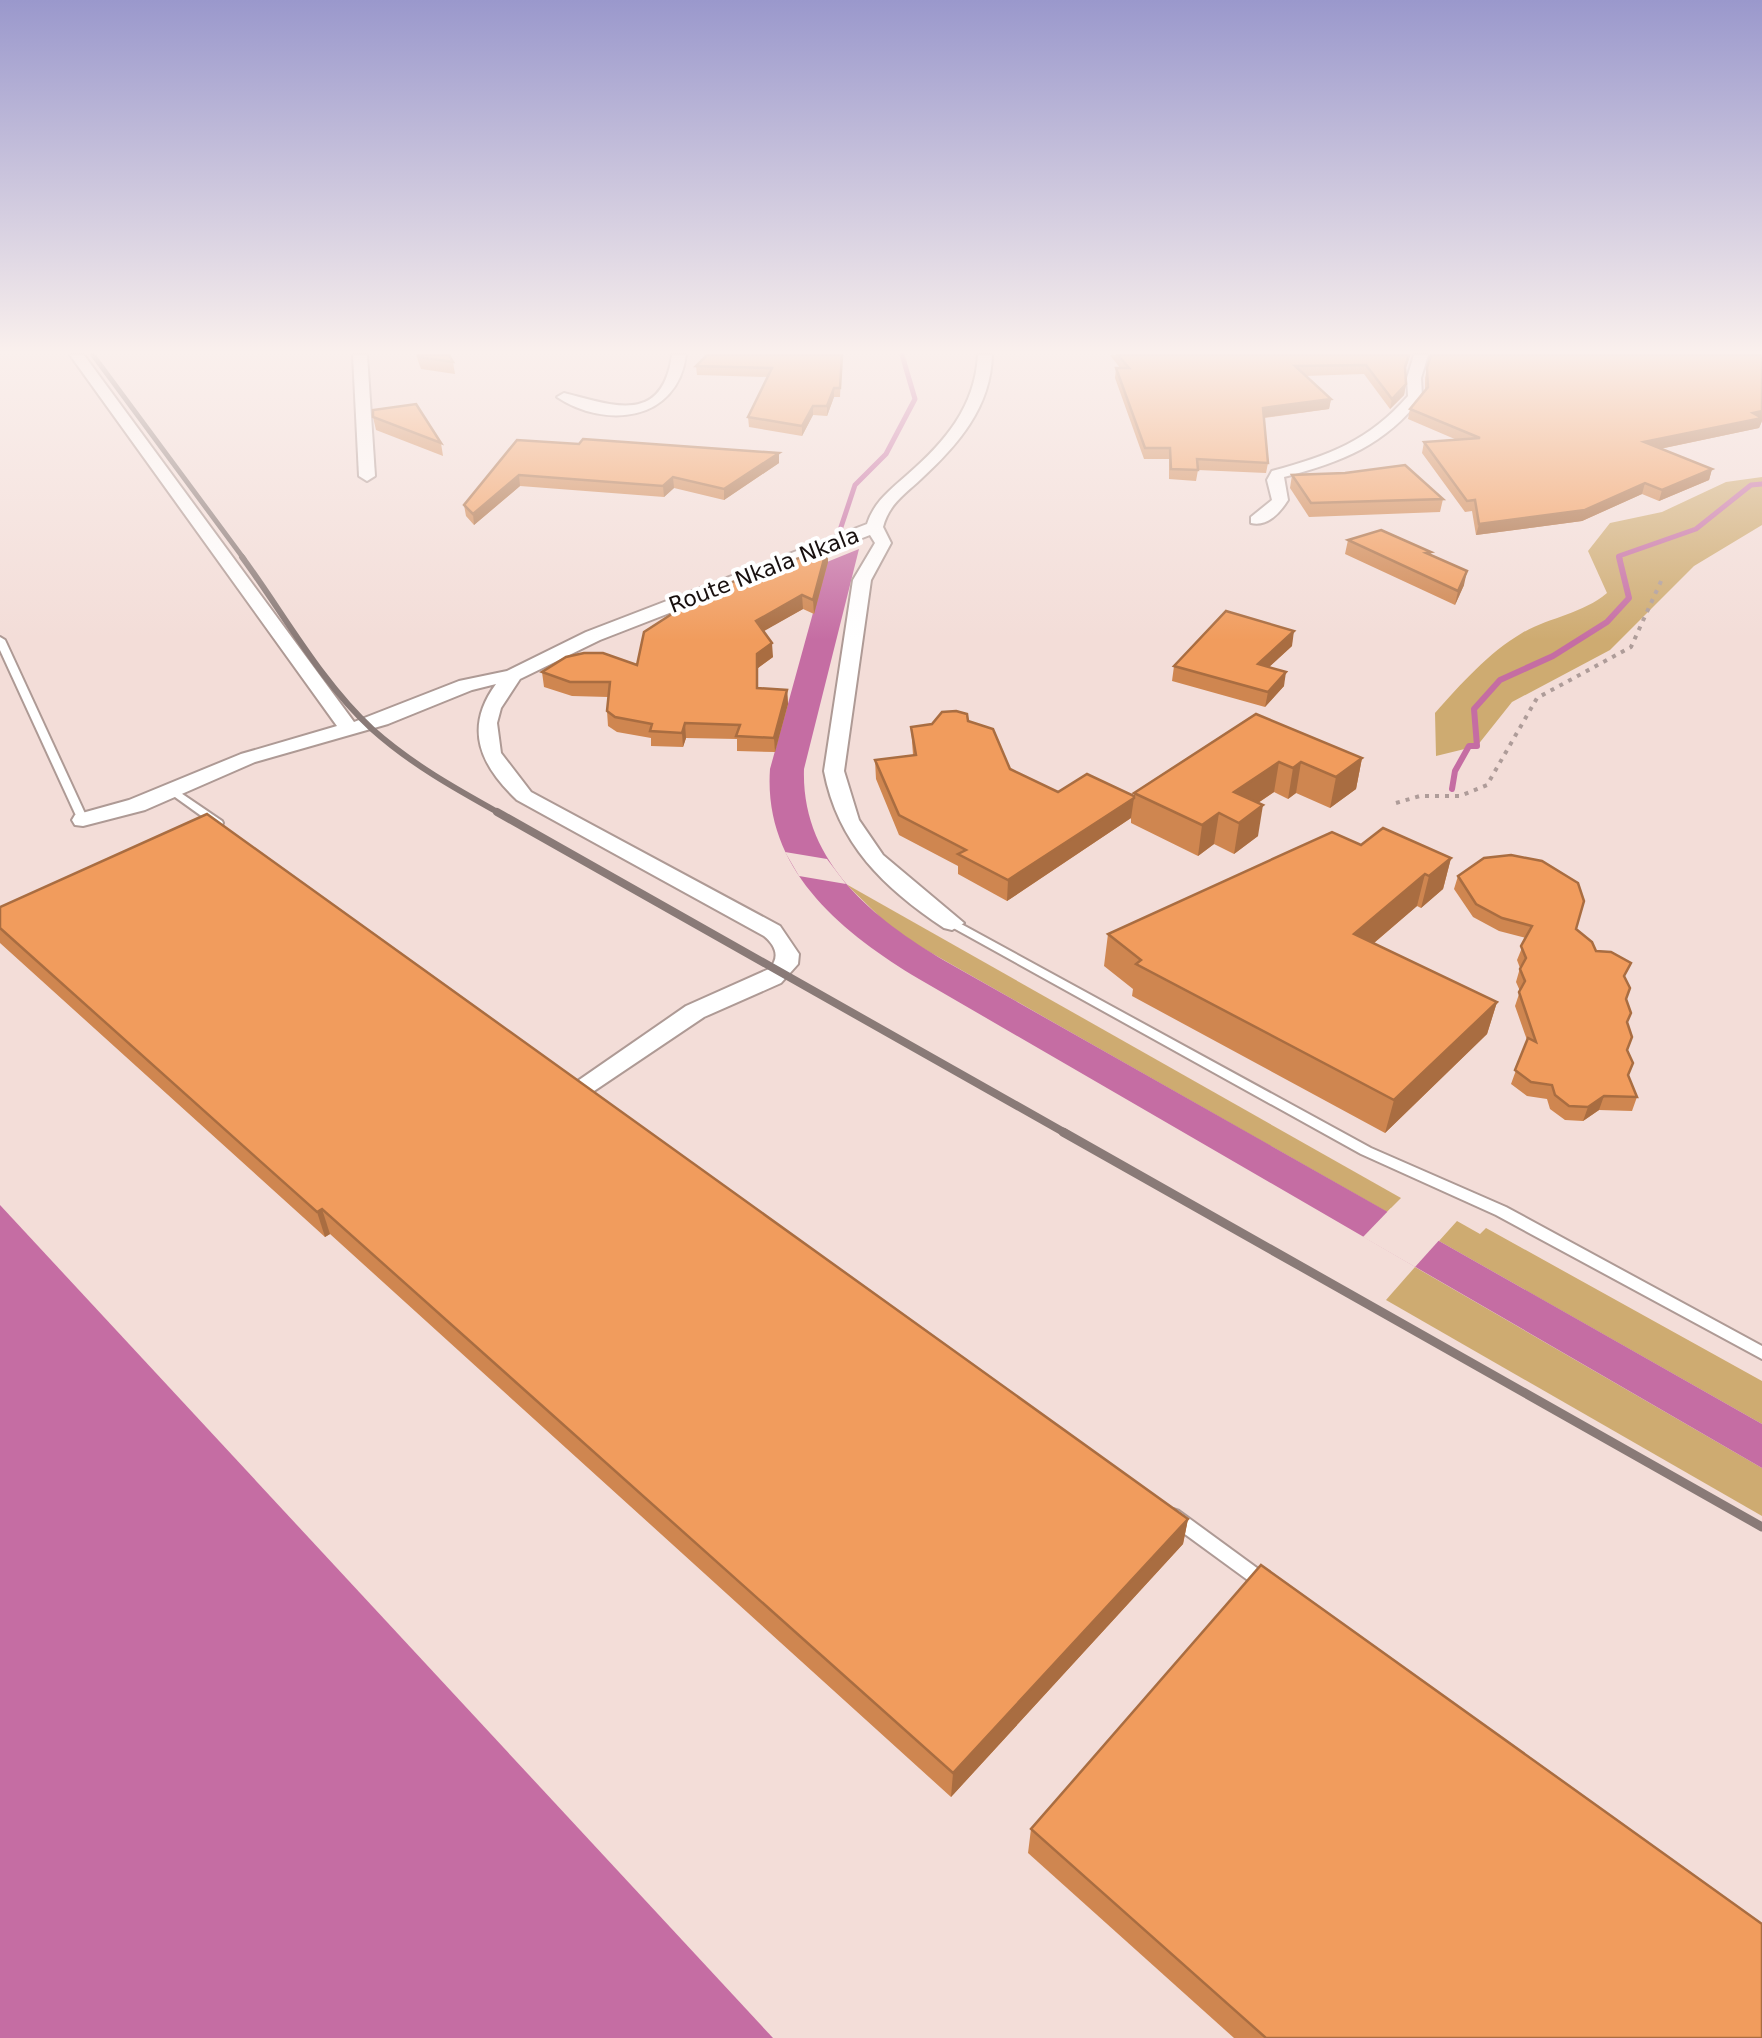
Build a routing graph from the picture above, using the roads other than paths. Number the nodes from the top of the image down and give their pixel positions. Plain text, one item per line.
1 (147, 450) edge
2 (366, 450) edge
3 (944, 450) edge
4 (1357, 450) edge
5 (367, 476) dead end
6 (1257, 520) dead end
7 (874, 528) junction
8 (0, 640) edge
9 (512, 676) junction
10 (349, 729) junction
11 (172, 790) junction
12 (83, 820) joint
13 (235, 836) edge
14 (952, 923) joint
15 (582, 1087) edge
16 (1762, 1354) edge
17 (1164, 1509) edge
18 (1277, 1592) edge

1 - 10 street
2 - 5 street
3 - 7 street, Route Nkala Nkala
4 - 6 street
7 - 9 street, Route Nkala Nkala
7 - 14 street
8 - 12 lane
9 - 10 street, Route Nkala Nkala
9 - 15 street
10 - 11 street, Route Nkala Nkala
11 - 12 street, Route Nkala Nkala
11 - 13 lane
14 - 16 lane
17 - 18 lane

